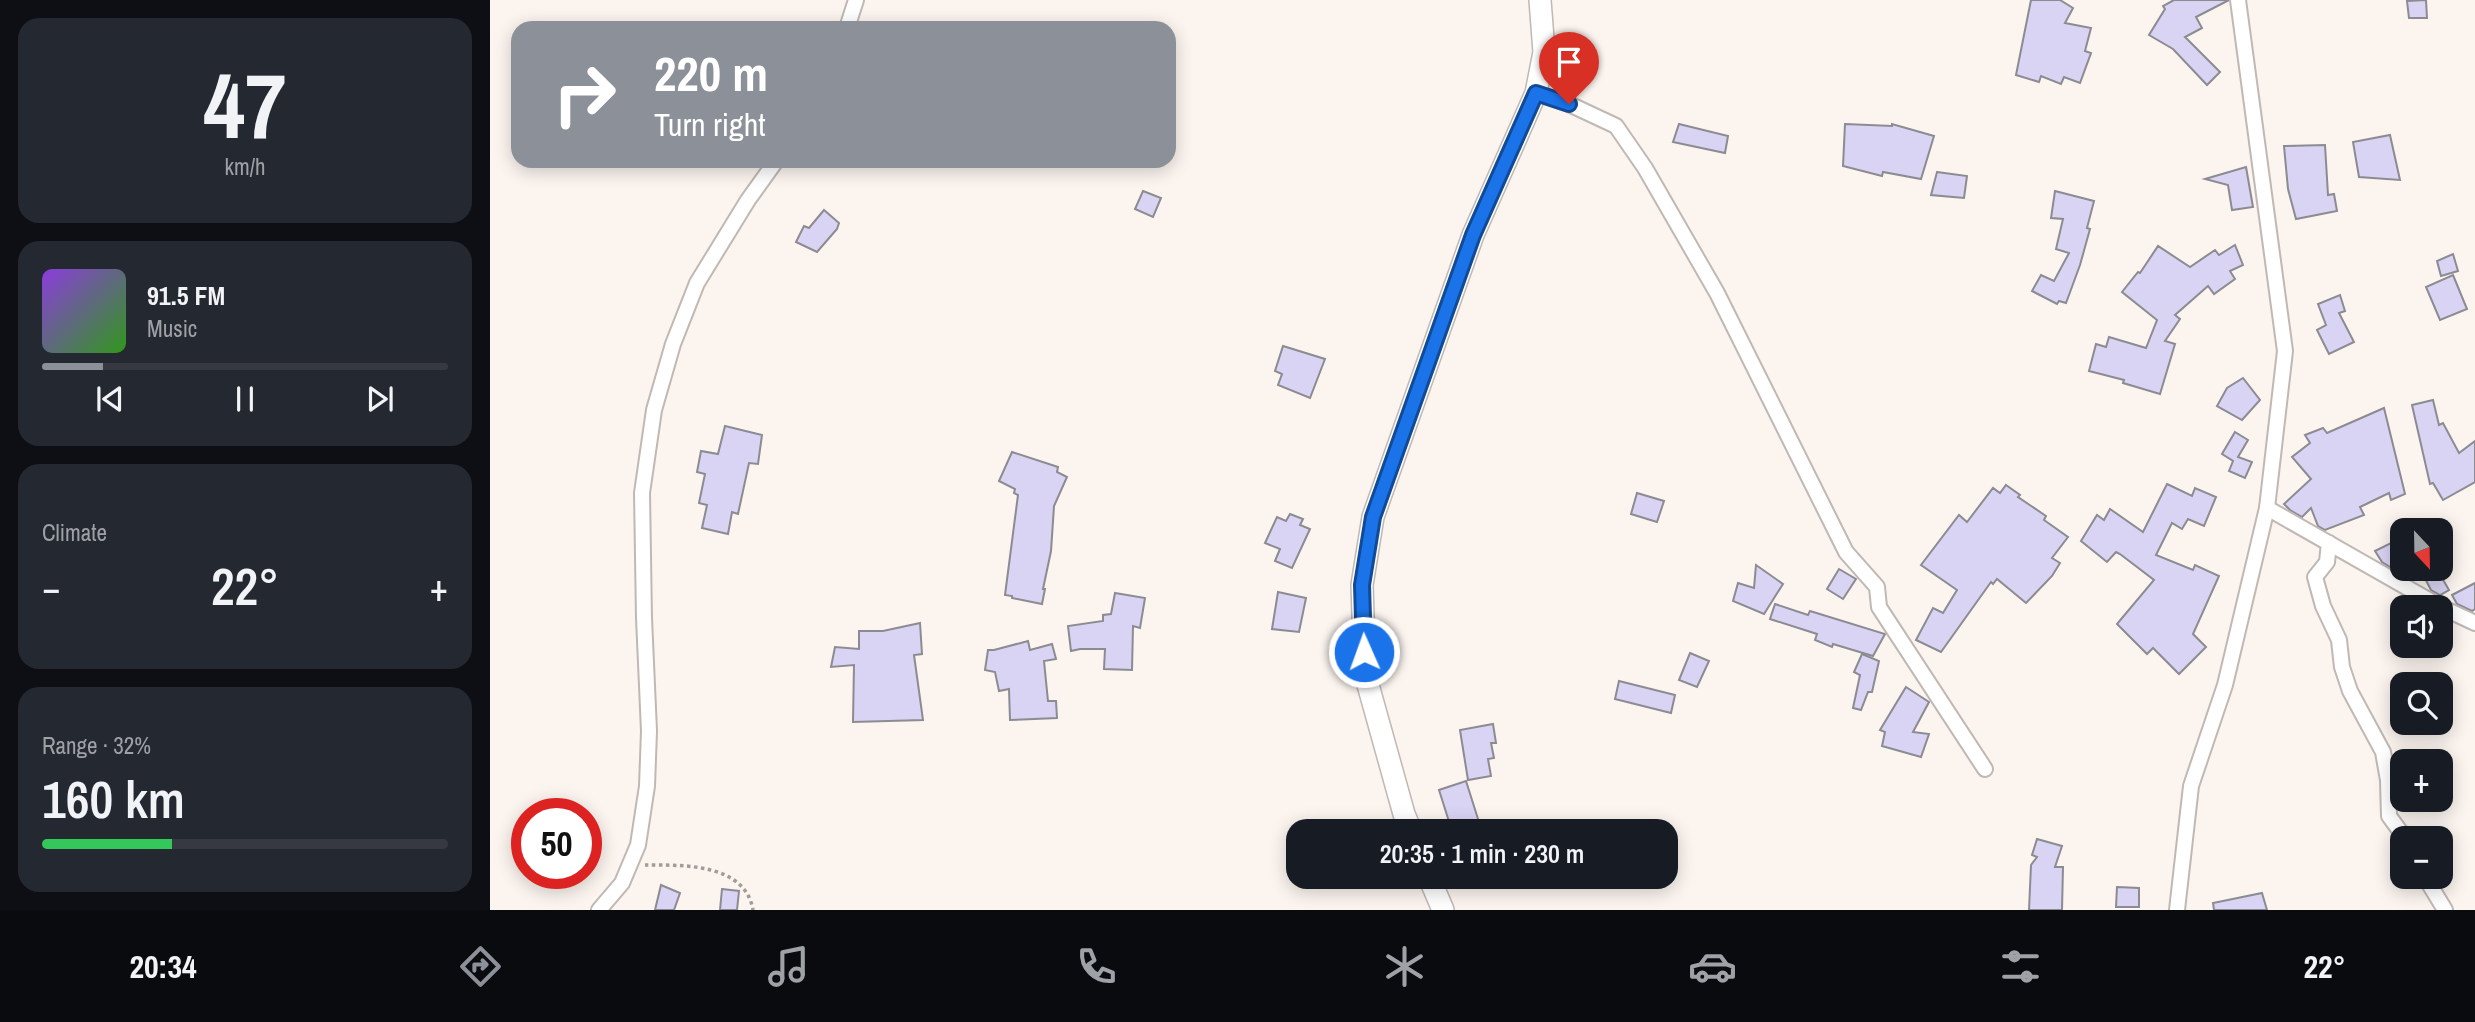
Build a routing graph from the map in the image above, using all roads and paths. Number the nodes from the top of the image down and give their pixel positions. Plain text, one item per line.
1 (856, 0) edge
2 (1540, 0) edge
3 (2238, 0) edge
4 (849, 21) edge
5 (1536, 93) junction
6 (771, 168) edge
7 (2267, 508) junction
8 (2329, 543) junction
9 (2420, 595) edge
10 (2453, 612) edge
11 (2475, 622) edge
12 (1985, 769) dead end
13 (1406, 819) edge
14 (2396, 826) edge
15 (629, 865) junction
16 (1434, 889) edge
17 (2432, 889) edge
18 (599, 910) edge
19 (753, 910) edge
20 (1443, 910) edge
21 (2177, 910) edge
22 (2445, 910) edge

1 - 4 street
2 - 5 main road
3 - 7 street
5 - 12 street
5 - 13 main road
6 - 15 street
7 - 8 street
7 - 21 street
8 - 9 street
8 - 14 street
10 - 11 street
15 - 18 street
15 - 19 path
16 - 20 main road
17 - 22 street

